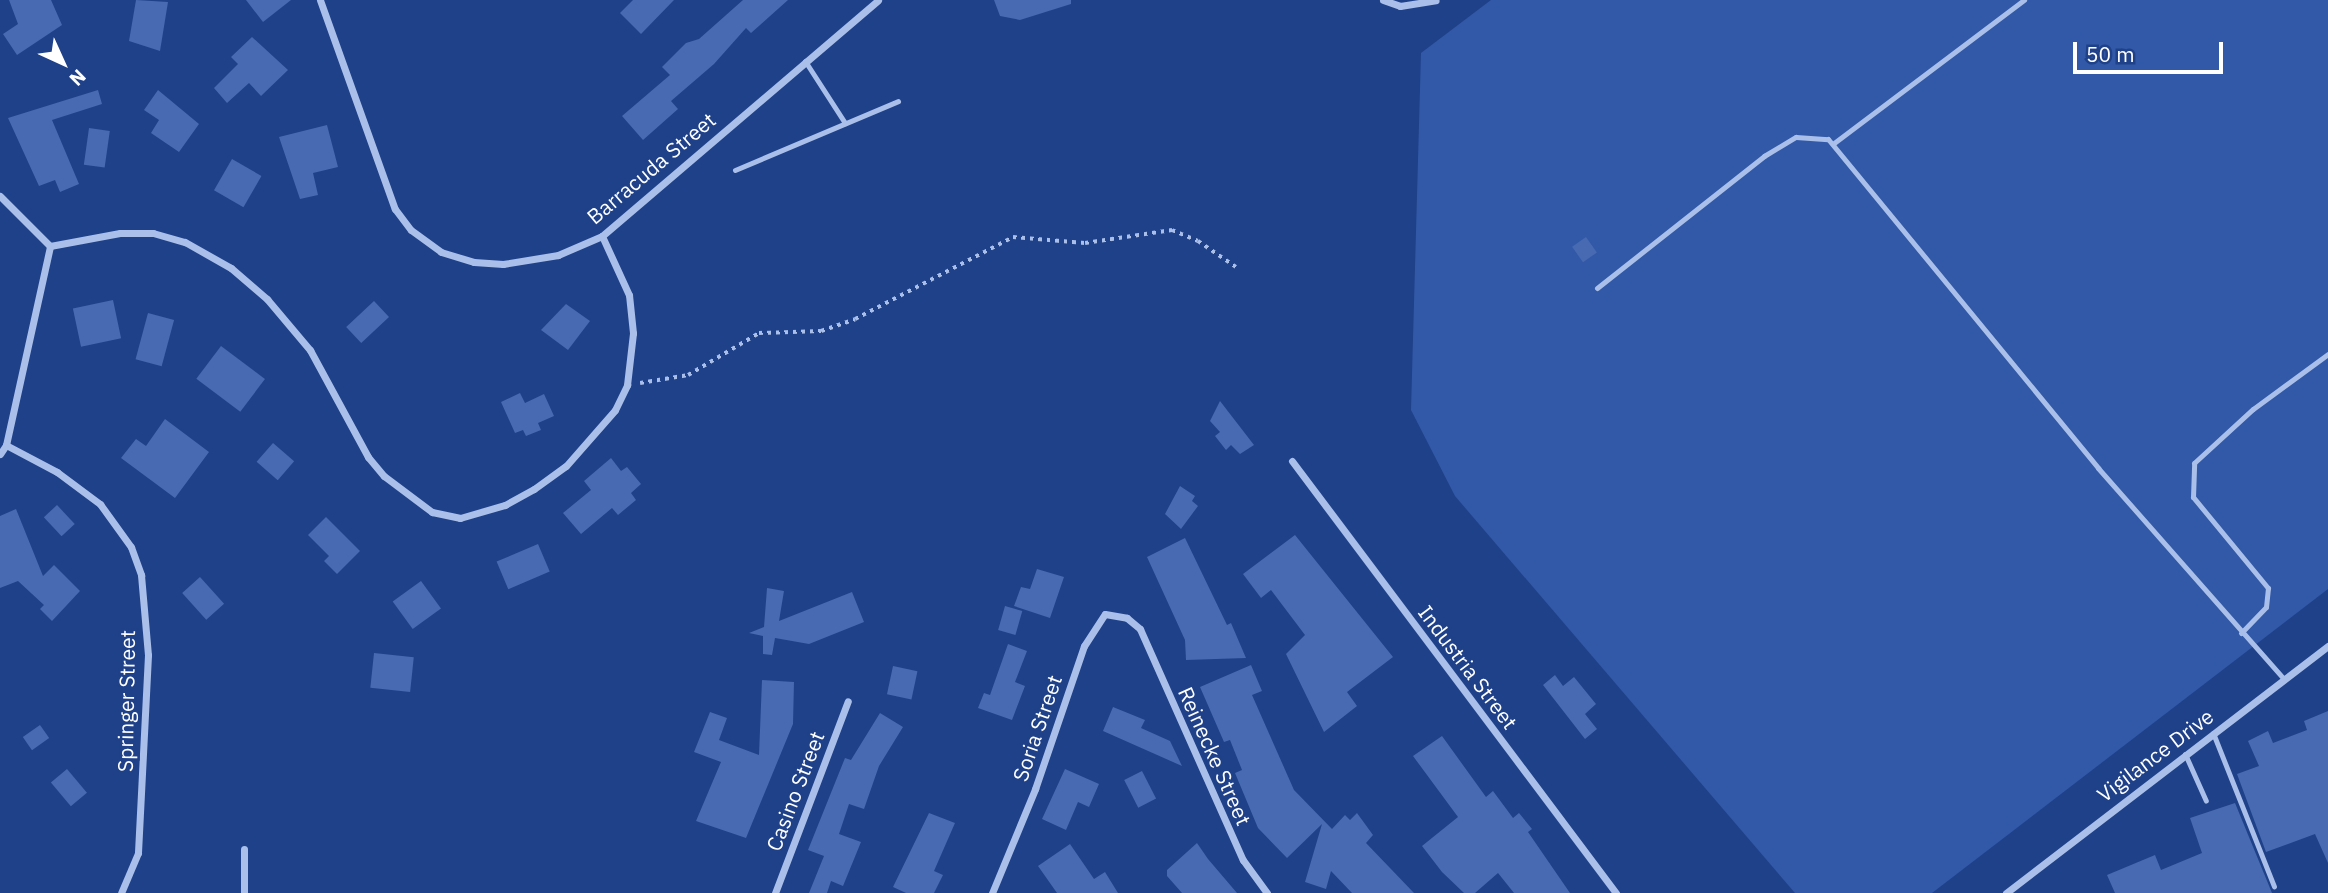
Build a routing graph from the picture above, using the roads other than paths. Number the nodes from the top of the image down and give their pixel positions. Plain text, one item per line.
1 (320, 0) edge
2 (878, 0) edge
3 (1383, 0) edge
4 (1436, 0) edge
5 (2024, 0) edge
6 (805, 61) junction
7 (898, 101) dead end
8 (845, 123) junction
9 (1833, 143) junction
10 (734, 170) dead end
11 (0, 196) edge
12 (602, 236) junction
13 (50, 246) junction
14 (1597, 288) dead end
15 (2328, 354) edge
16 (6, 445) junction
17 (0, 454) edge
18 (1292, 461) dead end
19 (1140, 629) joint
20 (2241, 632) junction
21 (2328, 646) edge
22 (2284, 680) junction
23 (848, 701) dead end
24 (2213, 733) junction
25 (2185, 754) junction
26 (2206, 801) dead end
27 (244, 849) dead end
28 (2274, 886) dead end
29 (121, 893) edge
30 (244, 893) edge
31 (775, 893) edge
32 (992, 893) edge
33 (1267, 893) edge
34 (1616, 893) edge
35 (2006, 893) edge

1 - 12 street, Barracuda Street
2 - 6 street, Barracuda Street
3 - 4 street
5 - 9 lane
6 - 8 lane
6 - 12 street, Barracuda Street
7 - 8 lane
8 - 10 lane
9 - 14 lane
9 - 20 lane
11 - 13 street
12 - 13 street
13 - 16 street
15 - 20 lane
16 - 17 street
16 - 29 street, Springer Street
18 - 34 street, Industria Street
19 - 32 street, Soria Street
19 - 33 street, Reinecke Street
20 - 22 lane
21 - 22 street, Vigilance Drive
22 - 24 street, Vigilance Drive
23 - 31 street, Casino Street
24 - 25 street, Vigilance Drive
24 - 28 lane
25 - 26 lane
25 - 35 street, Vigilance Drive
27 - 30 street

